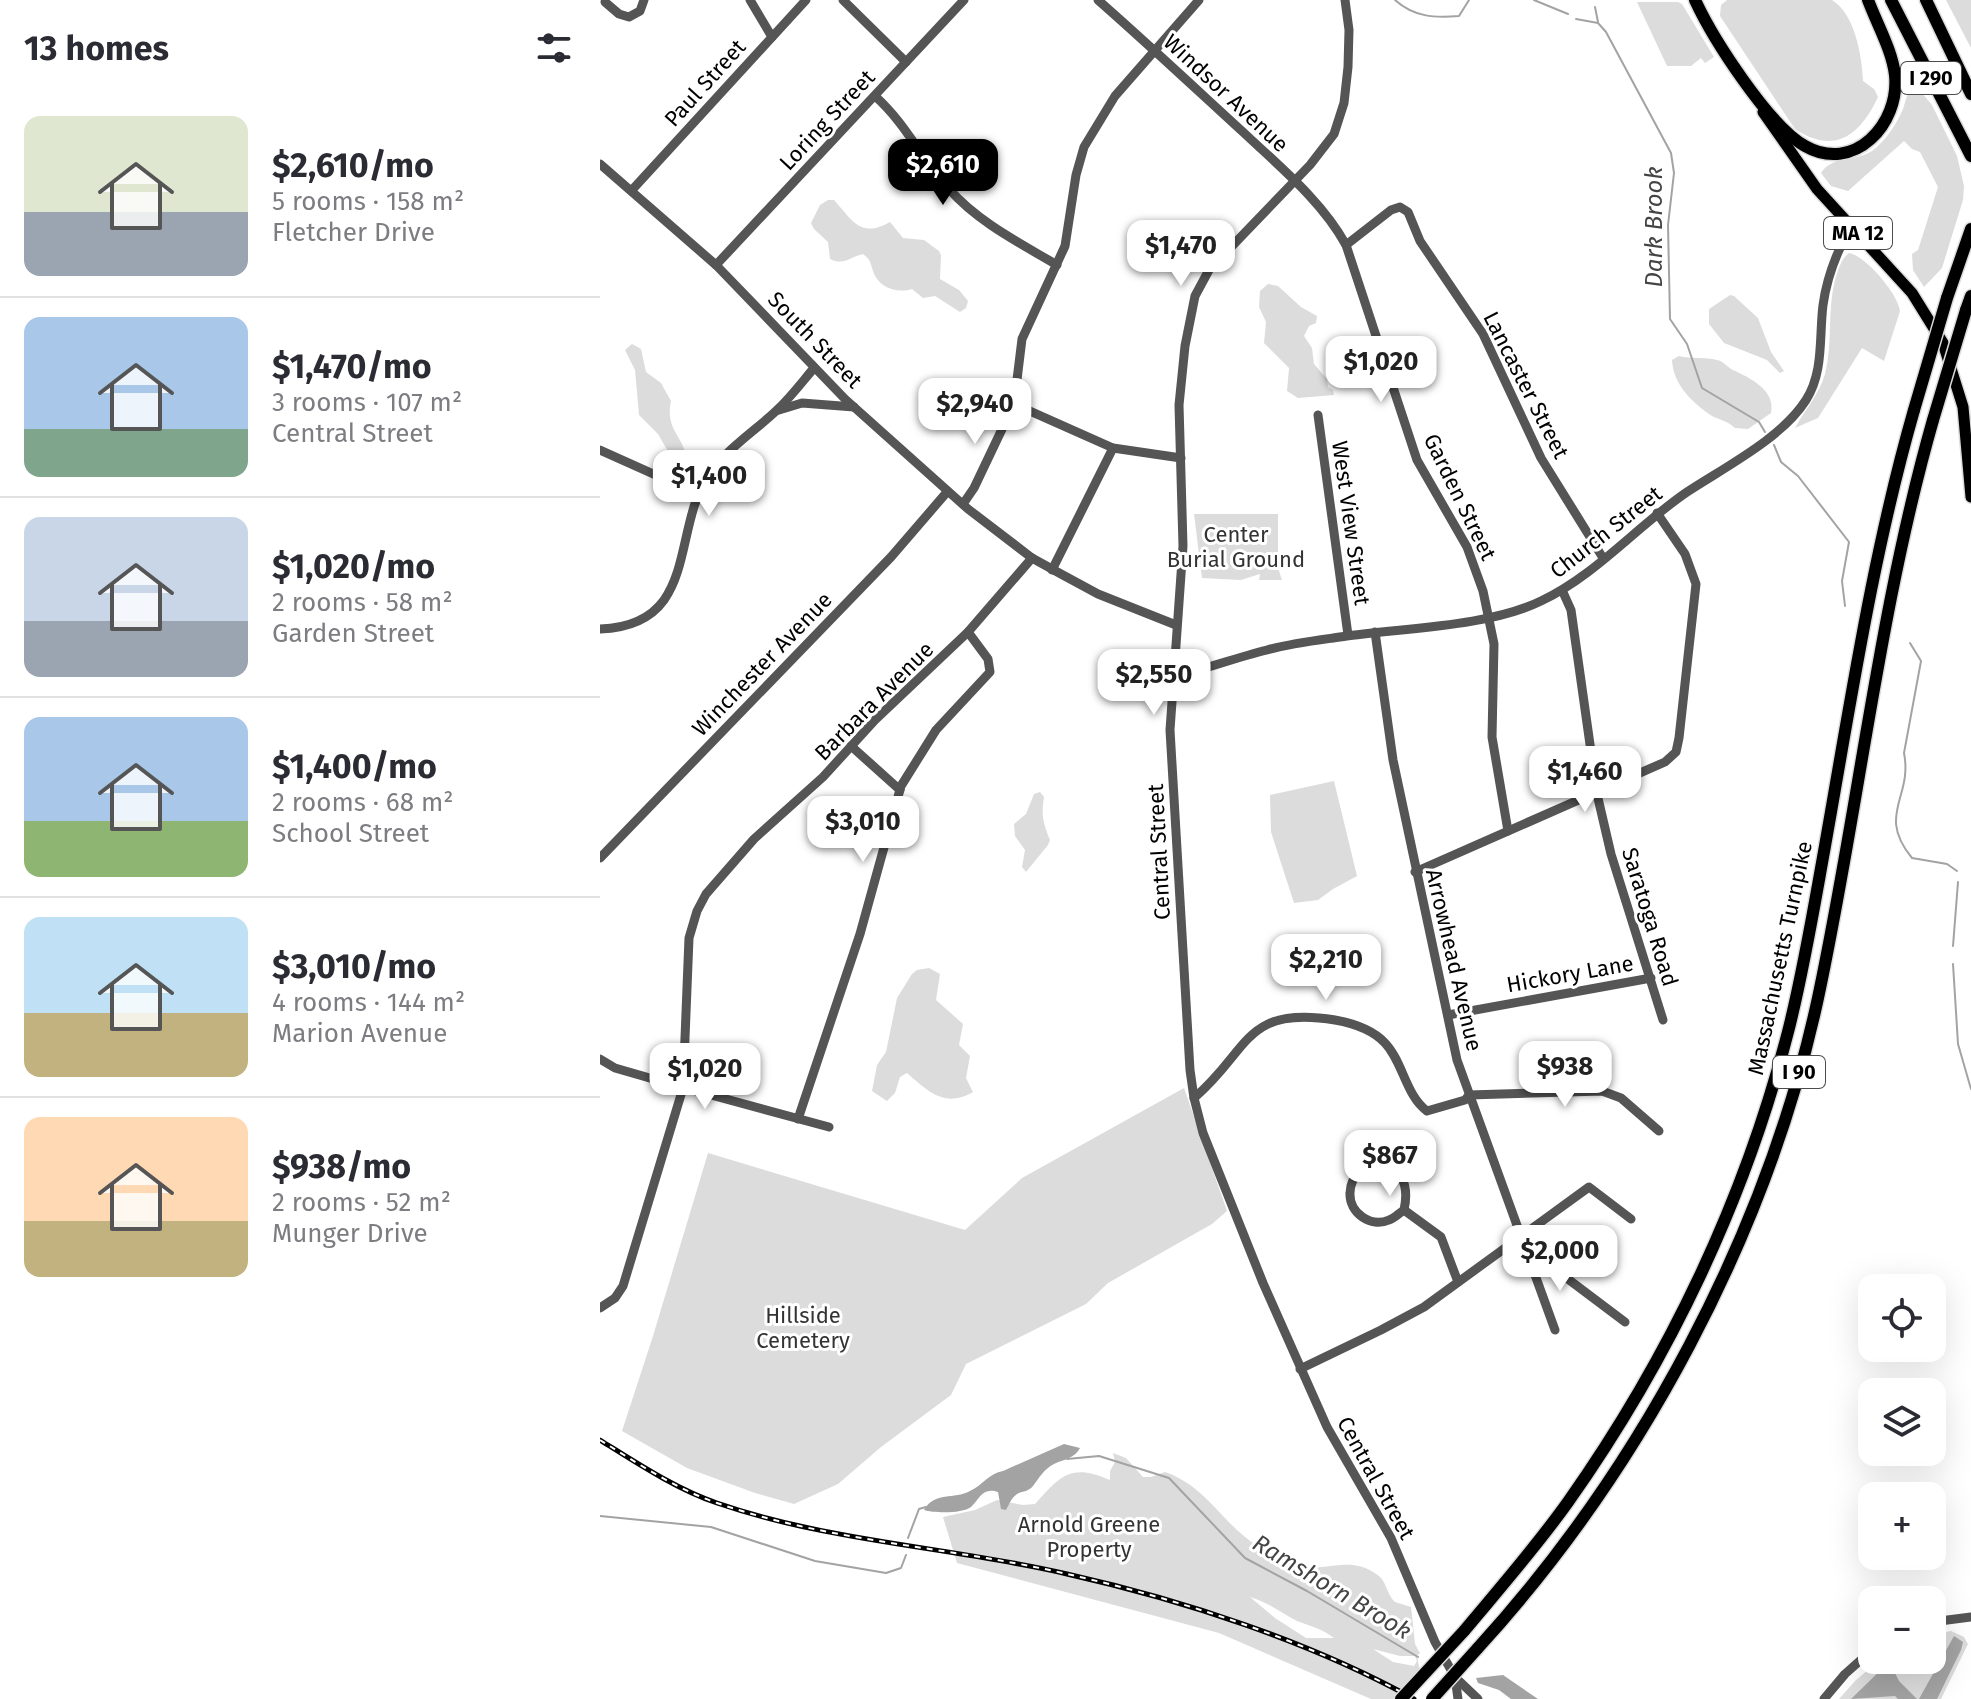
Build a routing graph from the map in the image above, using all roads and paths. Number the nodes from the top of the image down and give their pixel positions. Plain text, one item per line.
1 (644, 0) edge
2 (750, 0) edge
3 (806, 0) edge
4 (843, 0) edge
5 (964, 0) edge
6 (1098, 0) edge
7 (1199, 0) edge
8 (1345, 0) edge
9 (1695, 0) edge
10 (1868, 0) edge
11 (1891, 0) edge
12 (1926, 0) edge
13 (604, 3) edge
14 (772, 37) junction
15 (1153, 50) junction
16 (906, 62) junction
17 (1734, 68) junction
18 (1971, 94) edge
19 (875, 96) junction
20 (1971, 156) edge
21 (600, 164) edge
22 (1294, 182) junction
23 (632, 190) junction
24 (1851, 226) junction
25 (1971, 229) edge
26 (1346, 245) junction
27 (716, 265) junction
28 (1057, 265) junction
29 (1971, 296) edge
30 (814, 368) junction
31 (1014, 404) junction
32 (854, 407) junction
33 (776, 412) junction
34 (1318, 415) dead end
35 (1113, 448) junction
36 (600, 450) edge
37 (1181, 458) junction
38 (947, 492) junction
39 (698, 494) junction
40 (1971, 497) edge
41 (963, 504) junction
42 (1657, 513) junction
43 (1032, 558) junction
44 (1603, 558) junction
45 (1052, 570) junction
46 (1562, 590) junction
47 (1489, 616) junction
48 (1176, 625) junction
49 (600, 629) edge
50 (968, 632) junction
51 (1375, 632) junction
52 (1348, 635) junction
53 (1173, 677) junction
54 (851, 746) junction
55 (900, 790) junction
56 (1597, 793) junction
57 (1508, 831) junction
58 (600, 858) edge
59 (1415, 872) junction
60 (1651, 978) junction
61 (1448, 1015) junction
62 (1663, 1020) dead end
63 (601, 1062) edge
64 (683, 1088) junction
65 (1469, 1095) junction
66 (1194, 1098) junction
67 (798, 1119) junction
68 (829, 1127) dead end
69 (1659, 1131) dead end
70 (1404, 1210) junction
71 (1631, 1219) dead end
72 (1521, 1237) junction
73 (1458, 1282) junction
74 (600, 1308) edge
75 (1625, 1322) dead end
76 (1555, 1330) dead end
77 (1300, 1369) junction
78 (1970, 1616) edge
79 (1946, 1620) edge
80 (1858, 1662) edge
81 (1455, 1677) junction
82 (1401, 1699) edge
83 (1432, 1699) edge
84 (1458, 1699) edge
85 (1478, 1699) edge
86 (1824, 1699) edge

1 - 13 street
2 - 14 street
3 - 14 street, Paul Street
4 - 16 street
5 - 16 street, Loring Street
6 - 15 street, Windsor Avenue
7 - 15 street
8 - 22 street, Central Street
9 - 17 highway, MA 12
10 - 17 highway
11 - 20 highway, I 290
12 - 18 highway, I 290
14 - 23 street, Paul Street
15 - 22 street, Windsor Avenue
15 - 28 street
16 - 19 street, Loring Street
17 - 24 main road, MA 12
19 - 27 street, Loring Street
19 - 28 street
21 - 23 street, South Street
22 - 26 street, Garden Street
22 - 37 street, Central Street
23 - 27 street, South Street
24 - 40 main road, MA 12
24 - 42 street, Church Street
25 - 82 highway, Massachusetts Turnpike / I 90, bridge
26 - 44 street, Lancaster Street
26 - 47 street, Garden Street
27 - 30 street, South Street
28 - 31 street
29 - 83 highway, Massachusetts Turnpike / I 90, bridge
30 - 32 street, South Street
30 - 33 street
31 - 35 street
31 - 41 street
32 - 33 street
32 - 38 street, South Street
33 - 39 street
34 - 52 street, West View Street
35 - 37 street
35 - 45 street
36 - 39 street
37 - 48 street, Central Street
38 - 41 street, South Street
38 - 58 street, Winchester Avenue
39 - 49 street
41 - 43 street, South Street
42 - 44 street, Church Street
42 - 56 street
43 - 45 street, South Street
43 - 50 street, Barbara Avenue
44 - 46 street, Church Street
45 - 48 street, South Street
46 - 47 street, Church Street
46 - 56 street, Saratoga Road
47 - 51 street, Church Street
47 - 57 street, Garden Street
48 - 53 street, Central Street
50 - 54 street, Barbara Avenue
50 - 55 street
51 - 52 street, Church Street
51 - 59 street, Arrowhead Avenue
52 - 53 street, Church Street
53 - 66 street, Central Street
54 - 55 street
54 - 64 street, Barbara Avenue
55 - 67 street
56 - 57 street
56 - 60 street, Saratoga Road
57 - 59 street
59 - 61 street, Arrowhead Avenue
60 - 61 street, Hickory Lane
60 - 62 street, Saratoga Road
61 - 65 street, Arrowhead Avenue
63 - 64 street
64 - 67 street
64 - 74 street, Barbara Avenue
65 - 66 street
65 - 69 street
65 - 72 street, Arrowhead Avenue
66 - 77 street, Central Street
67 - 68 street
70 - 70 street
70 - 73 street
71 - 72 street
72 - 73 street
72 - 75 street
72 - 76 street, Arrowhead Avenue
73 - 77 street
77 - 81 street, Central Street
78 - 79 street
80 - 86 street
81 - 84 street, Central Street
81 - 85 street

